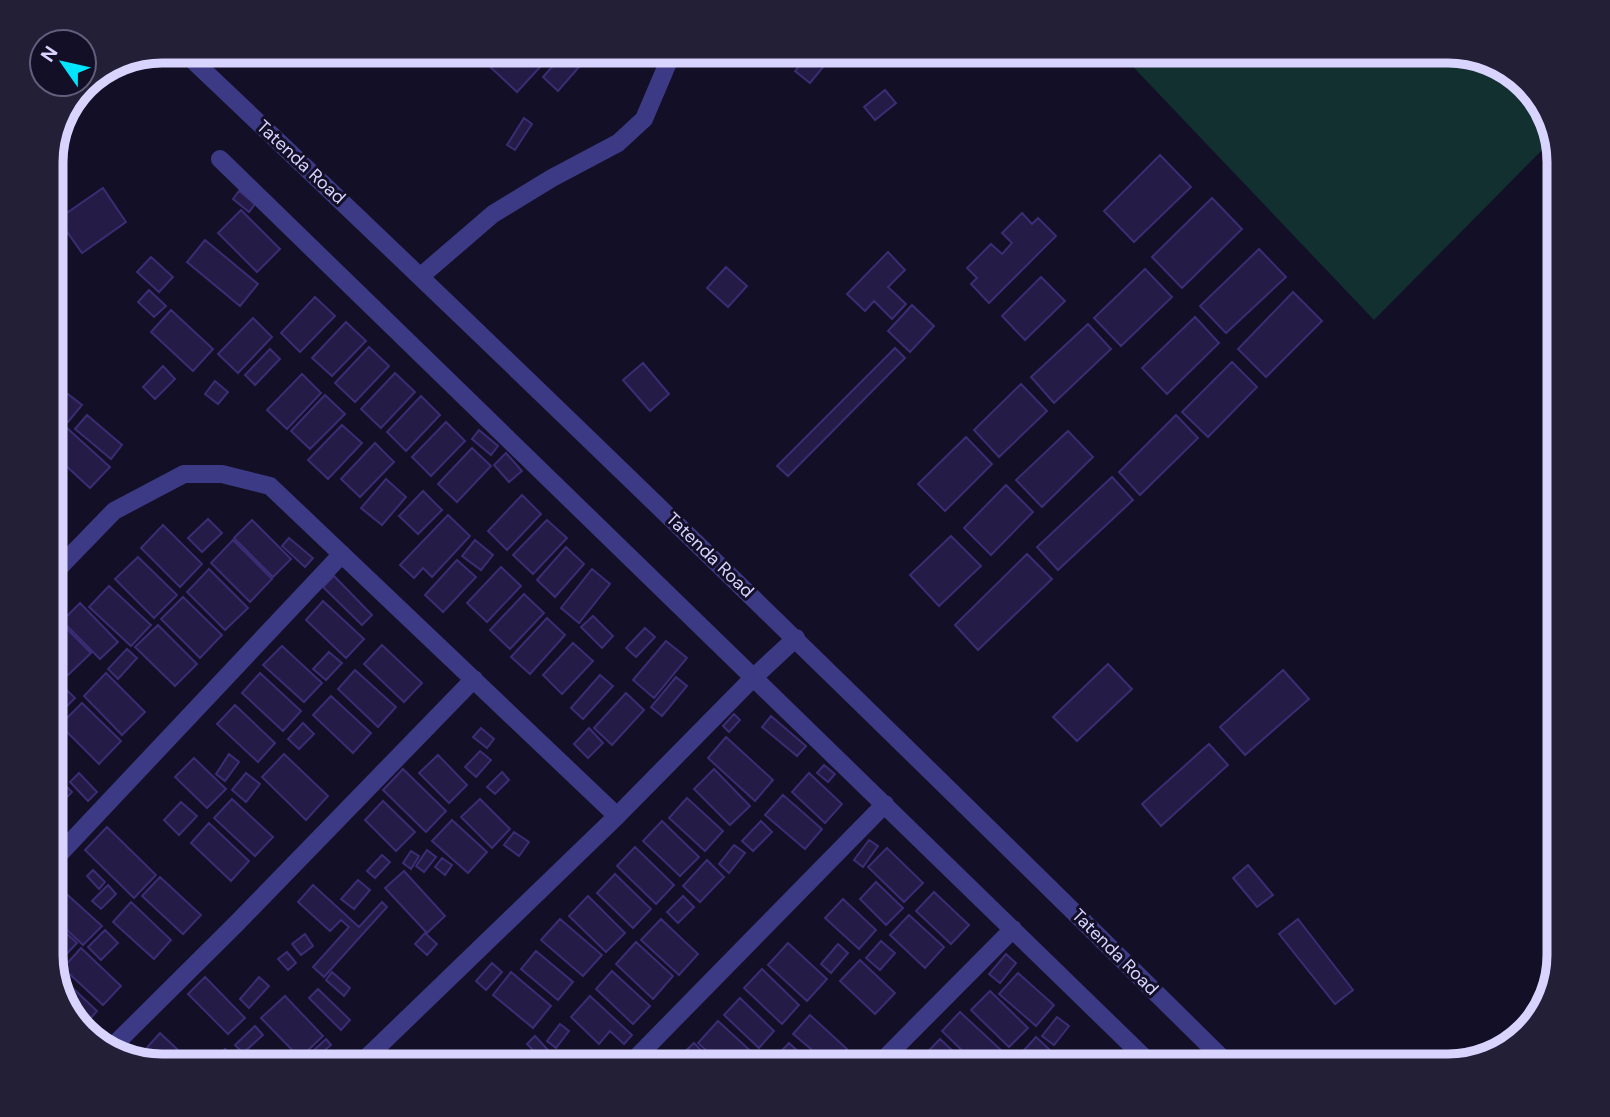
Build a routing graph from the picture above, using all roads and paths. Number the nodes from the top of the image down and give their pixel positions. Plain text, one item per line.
1 (196, 63) edge
2 (668, 63) edge
3 (220, 159) dead end
4 (421, 276) junction
5 (342, 554) junction
6 (63, 564) edge
7 (796, 638) junction
8 (753, 678) junction
9 (474, 679) junction
10 (885, 804) junction
11 (617, 816) junction
12 (63, 850) edge
13 (1013, 929) junction
14 (116, 1043) edge
15 (370, 1054) edge
16 (640, 1054) edge
17 (889, 1054) edge
18 (1135, 1054) edge
19 (1218, 1054) edge

1 - 4 street, Tatenda Road
2 - 4 street
3 - 8 street
4 - 7 street, Tatenda Road
5 - 6 street
5 - 9 street
5 - 12 street
7 - 8 street
7 - 19 street, Tatenda Road
8 - 10 street
8 - 11 street
9 - 11 street
9 - 14 street
10 - 13 street
10 - 16 street
11 - 15 street
13 - 17 street
13 - 18 street

